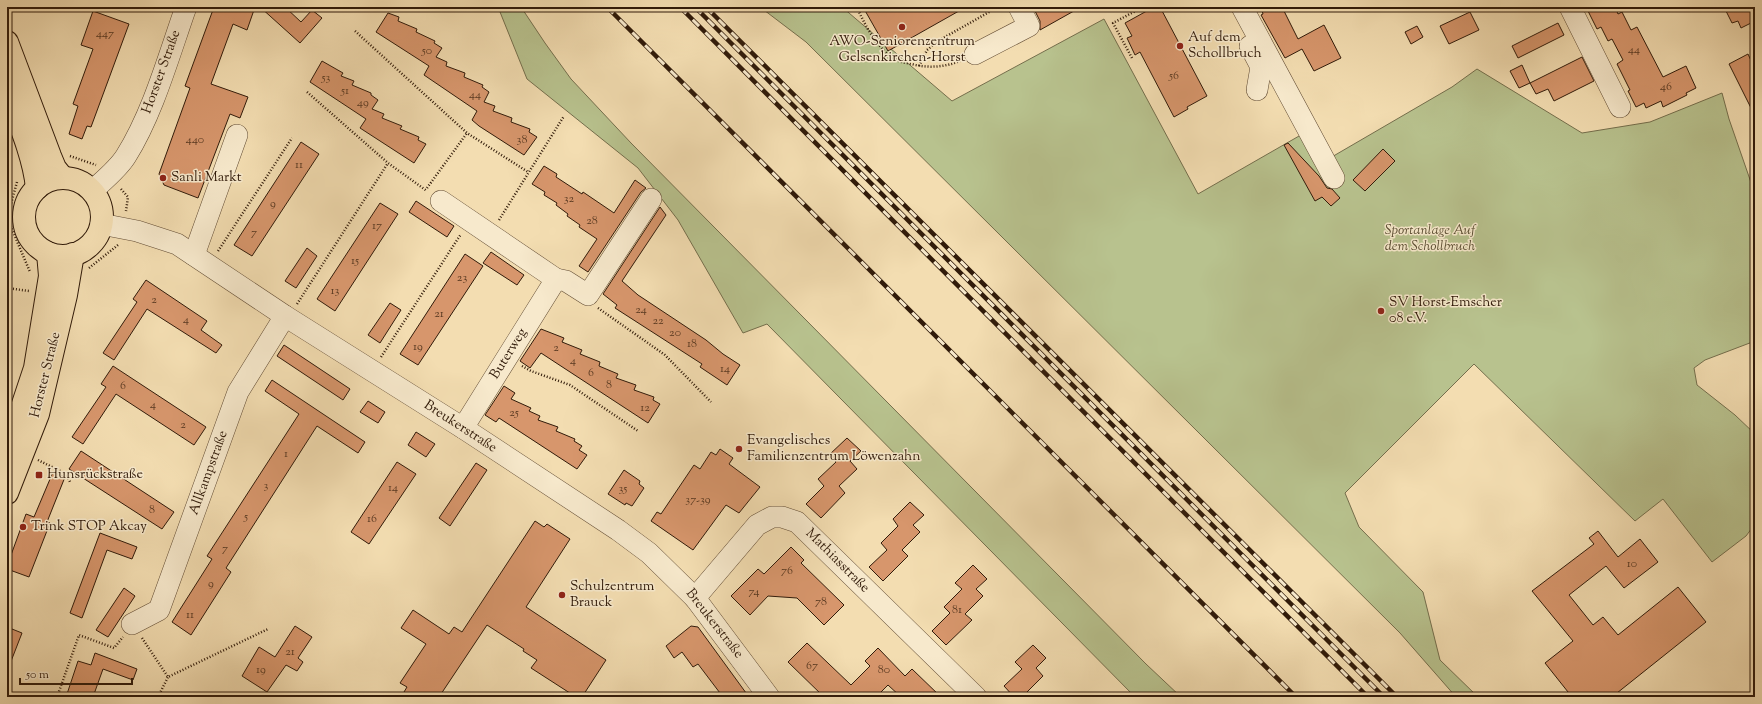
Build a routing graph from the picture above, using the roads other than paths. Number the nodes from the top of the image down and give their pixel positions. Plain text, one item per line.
1 (186, 7) edge
2 (1019, 7) edge
3 (1238, 7) edge
4 (1242, 7) edge
5 (1570, 7) edge
6 (7, 42) edge
7 (975, 54) road end
8 (7, 90) edge
9 (1257, 90) dead end
10 (1620, 107) dead end
11 (236, 135) dead end
12 (63, 178) junction
13 (1334, 178) dead end
14 (27, 184) junction
15 (92, 191) junction
16 (434, 196) road end
17 (651, 199) dead end
18 (101, 224) junction
19 (48, 253) junction
20 (202, 260) junction
21 (81, 262) junction
22 (556, 279) junction
23 (286, 317) junction
24 (462, 428) junction
25 (15, 449) edge
26 (7, 493) edge
27 (695, 598) junction
28 (132, 624) road end
29 (769, 697) edge
30 (976, 697) edge

1 - 15 street, Horster Straße
2 - 7 street
3 - 9 street
4 - 13 street
5 - 10 street
6 - 12 main road
8 - 14 main road
11 - 20 street
12 - 14 main road
12 - 15 main road
14 - 19 main road
15 - 18 main road
16 - 22 street
17 - 22 street
18 - 20 street, Breukerstraße
18 - 21 main road
19 - 21 main road
19 - 25 main road, Horster Straße
20 - 23 street, Breukerstraße
21 - 25 main road, Horster Straße
22 - 24 street, Buterweg
23 - 24 street, Breukerstraße
23 - 28 street, Allkampstraße
24 - 27 street, Breukerstraße
25 - 26 main road, Horster Straße
27 - 29 street, Breukerstraße
27 - 30 street, Mathiasstraße

